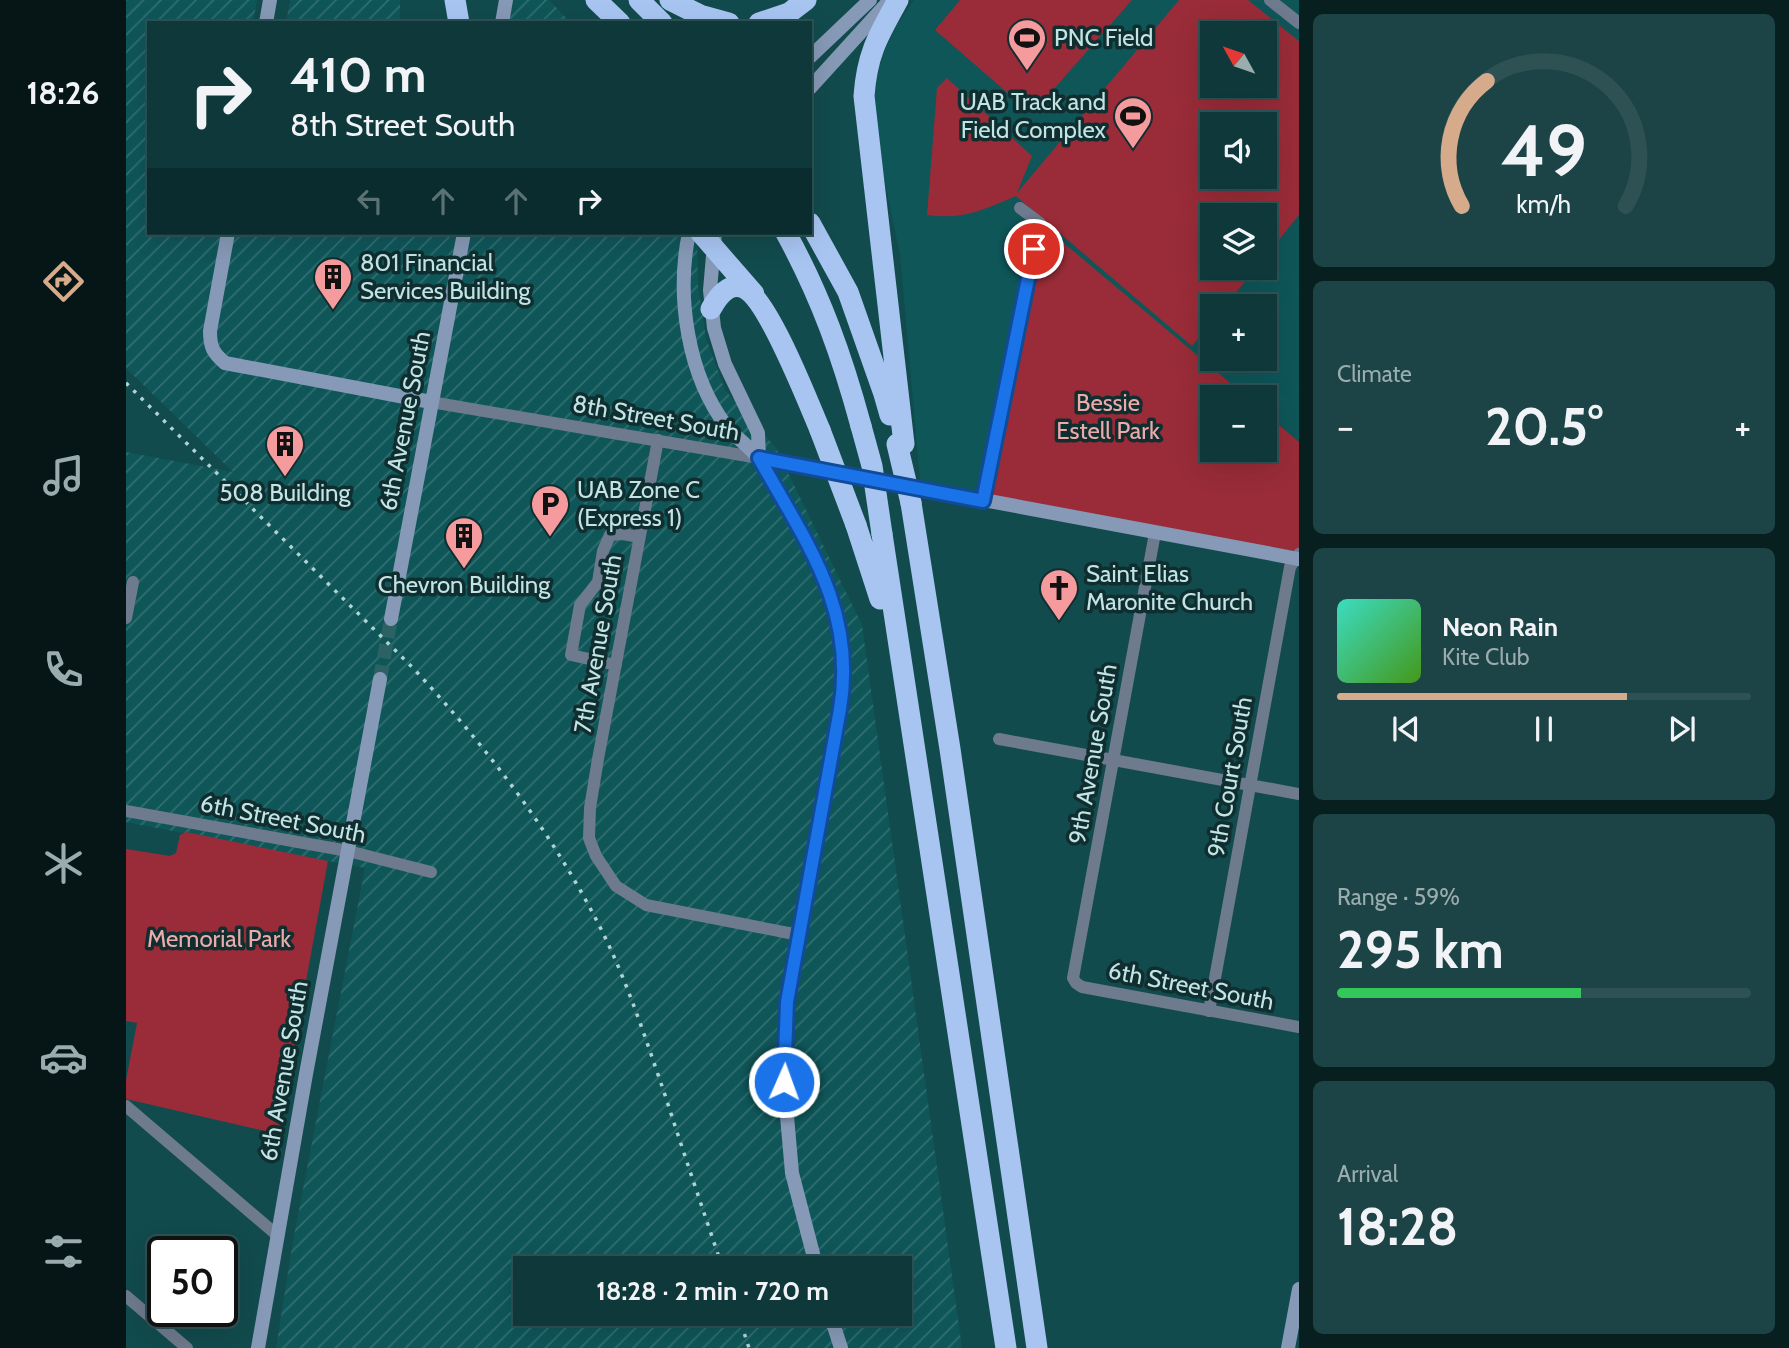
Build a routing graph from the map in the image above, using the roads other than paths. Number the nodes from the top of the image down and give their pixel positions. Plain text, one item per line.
1 (270, 0) edge
2 (455, 0) edge
3 (506, 0) edge
4 (596, 0) edge
5 (639, 0) edge
6 (670, 0) edge
7 (806, 0) edge
8 (870, 0) edge
9 (890, 0) edge
10 (898, 0) edge
11 (1270, 0) edge
12 (266, 21) edge
13 (459, 21) edge
14 (502, 21) edge
15 (618, 21) edge
16 (660, 21) edge
17 (722, 21) edge
18 (765, 21) edge
19 (1299, 23) edge
20 (812, 55) edge
21 (812, 86) edge
22 (1020, 208) dead end
23 (812, 227) edge
24 (228, 235) edge
25 (464, 235) edge
26 (689, 235) edge
27 (787, 235) edge
28 (710, 238) edge
29 (756, 296) junction
30 (711, 309) junction
31 (431, 401) junction
32 (658, 440) junction
33 (900, 444) junction
34 (759, 458) junction
35 (983, 501) junction
36 (1155, 533) junction
37 (639, 537) junction
38 (1298, 557) edge
39 (133, 582) dead end
40 (126, 618) edge
41 (391, 619) tunnel mouth
42 (616, 664) junction
43 (380, 678) tunnel mouth
44 (910, 714) junction
45 (999, 739) dead end
46 (1113, 759) junction
47 (1250, 785) junction
48 (1299, 794) edge
49 (126, 811) edge
50 (348, 851) junction
51 (431, 872) dead end
52 (799, 935) junction
53 (1076, 983) joint
54 (1209, 1011) junction
55 (1299, 1027) edge
56 (126, 1107) edge
57 (277, 1235) junction
58 (814, 1256) edge
59 (1299, 1289) edge
60 (126, 1296) edge
61 (834, 1326) edge
62 (187, 1348) edge
63 (258, 1348) edge
64 (841, 1348) edge
65 (1006, 1348) edge
66 (1037, 1348) edge
67 (1288, 1348) edge

1 - 12 main road
2 - 13 highway
3 - 14 main road
4 - 15 highway
5 - 16 highway
6 - 17 highway
7 - 18 highway
8 - 20 main road
9 - 21 main road
10 - 33 highway
11 - 19 street
22 - 35 street
23 - 33 highway
24 - 31 main road, 8th Street South
25 - 31 main road, 6th Avenue South
26 - 34 main road
27 - 44 highway, bridge
28 - 29 highway
28 - 30 main road
29 - 30 highway
29 - 44 highway, bridge
30 - 34 main road
31 - 32 street, 8th Street South
31 - 41 main road, 6th Avenue South
32 - 34 street, 8th Street South
32 - 37 street, 7th Avenue South
33 - 66 highway, bridge
34 - 35 main road, 8th Street South
34 - 52 main road
35 - 36 main road, 8th Street South
36 - 38 main road, 8th Street South
36 - 46 street, 9th Avenue South
37 - 42 street, 7th Avenue South
37 - 42 street
38 - 47 street, 9th Court South
39 - 40 street
42 - 52 street, 7th Avenue South
43 - 50 main road, 6th Avenue South
44 - 65 highway
45 - 46 street
46 - 47 street
46 - 53 street, 9th Avenue South
47 - 48 street
47 - 54 street, 9th Court South
49 - 50 street, 6th Street South
50 - 51 street, 6th Street South
50 - 57 main road, 6th Avenue South
52 - 58 main road
53 - 54 street, 6th Street South
54 - 55 street, 6th Street South
56 - 57 street
57 - 63 main road, 6th Avenue South
59 - 67 main road
60 - 62 street
61 - 64 main road

